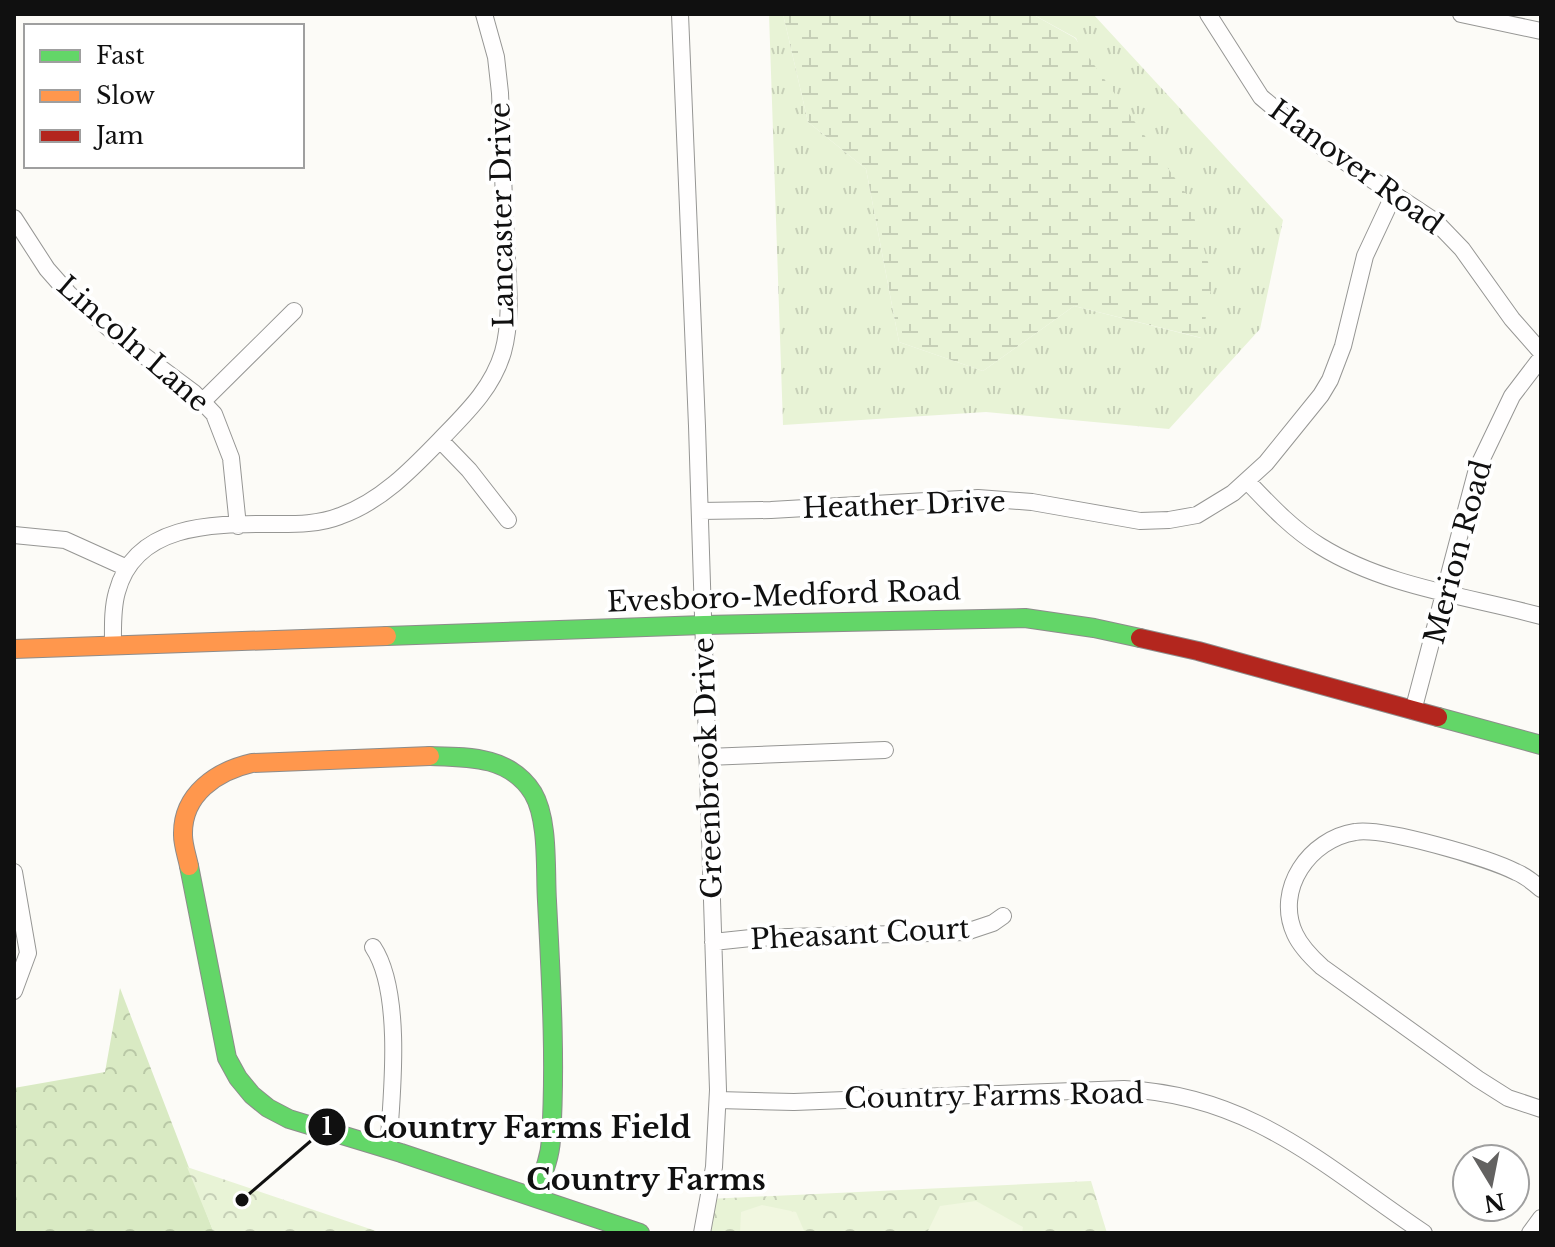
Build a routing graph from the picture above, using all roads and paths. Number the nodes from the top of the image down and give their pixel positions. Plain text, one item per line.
1 (484, 14) edge
2 (680, 14) edge
3 (1208, 14) edge
4 (1461, 14) edge
5 (1541, 31) edge
6 (1394, 194) junction
7 (14, 218) edge
8 (294, 311) dead end
9 (1541, 352) edge
10 (1541, 358) edge
11 (203, 401) junction
12 (440, 440) junction
13 (1247, 481) junction
14 (700, 511) junction
15 (508, 520) dead end
16 (238, 526) junction
17 (14, 535) edge
18 (127, 568) junction
19 (1446, 592) junction
20 (1541, 616) edge
21 (704, 625) junction
22 (113, 646) junction
23 (14, 649) edge
24 (1413, 711) junction
25 (1541, 745) edge
26 (885, 750) dead end
27 (707, 757) junction
28 (14, 872) edge
29 (1541, 889) edge
30 (1003, 916) dead end
31 (713, 942) junction
32 (373, 947) dead end
33 (14, 991) edge
34 (718, 1100) junction
35 (1541, 1109) edge
36 (388, 1149) junction
37 (534, 1197) junction
38 (1541, 1218) edge
39 (640, 1233) edge
40 (702, 1233) edge
41 (1424, 1233) edge
42 (1530, 1233) edge

1 - 12 street, Lancaster Drive
2 - 14 street, Greenbrook Drive
3 - 6 street, Hanover Road
4 - 5 street
6 - 9 street, Hanover Road
6 - 13 street, Heather Drive
7 - 11 street, Lincoln Lane
8 - 11 street
10 - 19 street, Merion Road
11 - 16 street, Lincoln Lane
12 - 15 street
12 - 16 street, Lancaster Drive
13 - 14 street, Heather Drive
13 - 19 street
14 - 21 street, Greenbrook Drive
16 - 18 street, Lancaster Drive
17 - 18 street
18 - 22 street, Lancaster Drive
19 - 20 street
19 - 24 street, Merion Road
21 - 22 street, Evesboro-Medford Road
21 - 24 street, Evesboro-Medford Road
21 - 27 street, Greenbrook Drive
22 - 23 street, Evesboro-Medford Road
24 - 25 street, Evesboro-Medford Road
26 - 27 street
27 - 31 street, Greenbrook Drive
28 - 33 street
29 - 35 street
30 - 31 street, Pheasant Court
31 - 34 street, Greenbrook Drive
32 - 36 street
34 - 40 street, Greenbrook Drive
34 - 41 street, Country Farms Road
36 - 37 street
36 - 37 street
37 - 39 street
38 - 42 street

